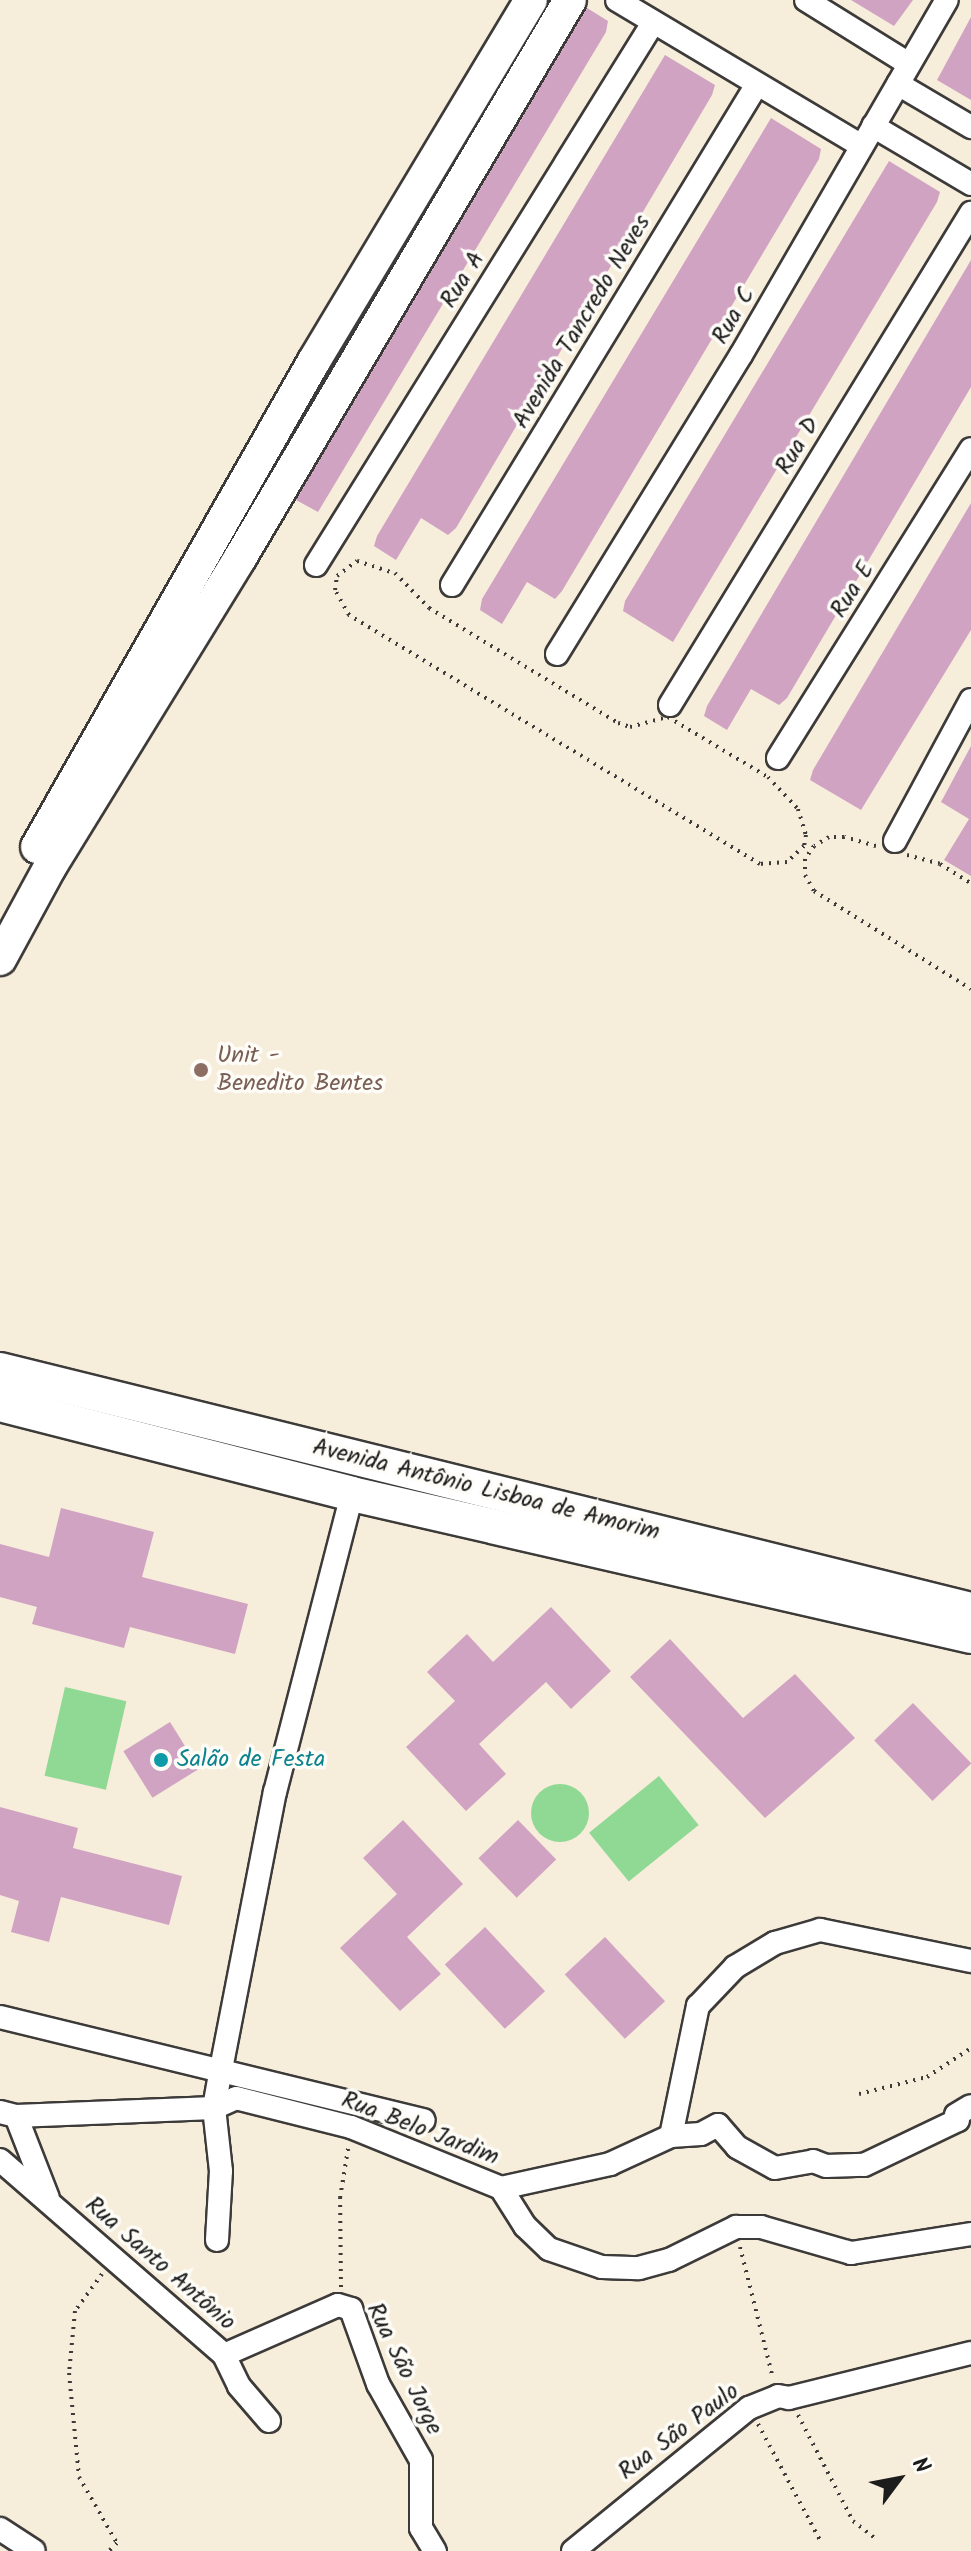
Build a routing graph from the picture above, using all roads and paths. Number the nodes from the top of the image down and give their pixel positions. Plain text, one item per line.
1 (531, 0) edge
2 (570, 0) edge
3 (617, 0) edge
4 (947, 0) edge
5 (808, 1) edge
6 (653, 23) junction
7 (903, 74) junction
8 (756, 86) junction
9 (873, 126) junction
10 (971, 127) edge
11 (862, 146) junction
12 (971, 184) edge
13 (971, 213) edge
14 (971, 449) edge
15 (371, 562) joint
16 (316, 565) dead end
17 (452, 585) dead end
18 (557, 654) dead end
19 (971, 700) edge
20 (670, 705) dead end
21 (778, 758) dead end
22 (896, 848) junction
23 (42, 861) junction
24 (971, 883) edge
25 (0, 912) edge
26 (0, 959) edge
27 (971, 989) edge
28 (0, 1370) edge
29 (0, 1404) edge
30 (352, 1494) junction
31 (971, 1610) edge
32 (971, 1636) edge
33 (971, 1961) edge
34 (0, 2017) edge
35 (971, 2048) edge
36 (221, 2069) junction
37 (859, 2094) dead end
38 (971, 2106) edge
39 (214, 2108) junction
40 (8, 2114) edge
41 (424, 2120) dead end
42 (351, 2127) junction
43 (671, 2136) junction
44 (0, 2160) edge
45 (501, 2188) junction
46 (48, 2199) junction
47 (736, 2227) junction
48 (971, 2234) edge
49 (217, 2240) dead end
50 (113, 2259) junction
51 (338, 2305) junction
52 (971, 2353) edge
53 (224, 2355) junction
54 (784, 2397) junction
55 (749, 2408) junction
56 (269, 2421) dead end
57 (0, 2529) edge
58 (875, 2538) dead end
59 (820, 2540) dead end
60 (34, 2551) edge
61 (109, 2551) edge
62 (435, 2551) edge
63 (573, 2551) edge

1 - 23 street
2 - 23 street
3 - 6 street
4 - 7 street, Rua C
5 - 7 street
6 - 8 street
6 - 16 street, Rua A
7 - 9 street, Rua C
7 - 10 street
8 - 11 street
8 - 17 street, Avenida Tancredo Neves
9 - 11 street, Rua C
9 - 12 street
11 - 18 street, Rua C
13 - 20 street, Rua D
14 - 21 street, Rua E
15 - 15 path
19 - 22 street
22 - 24 path
22 - 27 path
23 - 25 street
23 - 26 street
28 - 31 main road, Avenida Antônio Lisboa de Amorim
29 - 30 main road, Avenida Antônio Lisboa de Amorim
30 - 32 main road, Avenida Antônio Lisboa de Amorim
30 - 36 street
33 - 43 street
34 - 36 street, Rua Belo Jardim
35 - 37 path
36 - 39 street
36 - 41 street, Rua Belo Jardim
38 - 43 street, Rua Belo Jardim
39 - 40 street, Rua Belo Jardim
39 - 42 street, Rua Belo Jardim
39 - 49 street
40 - 46 street
42 - 45 street, Rua Belo Jardim
42 - 51 path
43 - 45 street, Rua Belo Jardim
44 - 46 street, Rua Santo Antônio
45 - 47 street
46 - 50 street, Rua Santo Antônio
47 - 48 street
47 - 54 path
50 - 53 street, Rua Santo Antônio
50 - 61 path
51 - 53 street
51 - 62 street, Rua São Jorge
52 - 54 street, Rua São Paulo
53 - 56 street, Rua Santo Antônio
54 - 55 street, Rua São Paulo
54 - 58 path
55 - 59 path
55 - 63 street, Rua São Paulo
57 - 60 street

